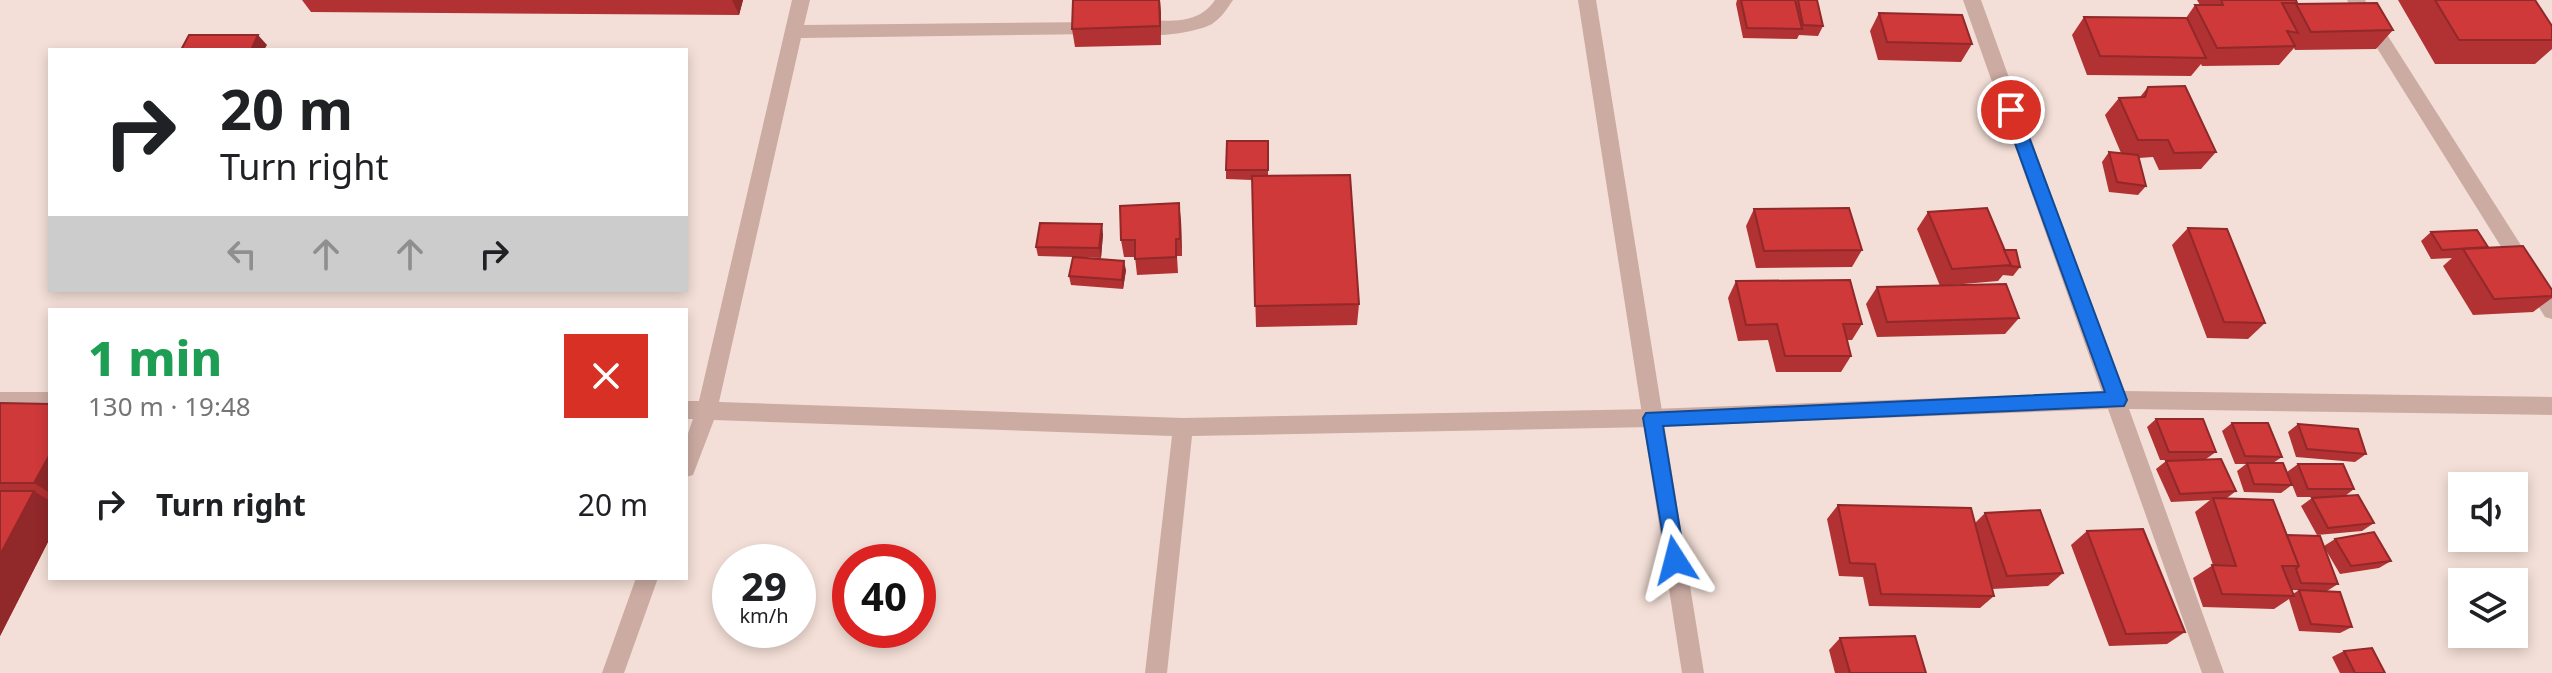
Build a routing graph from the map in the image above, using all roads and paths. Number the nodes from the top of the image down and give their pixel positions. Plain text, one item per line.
1 (801, 0) edge
2 (1224, 0) edge
3 (1587, 0) edge
4 (1972, 0) edge
5 (2356, 0) edge
6 (793, 32) junction
7 (2552, 311) edge
8 (2117, 400) junction
9 (0, 401) edge
10 (48, 401) edge
11 (2552, 406) edge
12 (696, 410) edge
13 (1652, 418) junction
14 (1183, 427) junction
15 (688, 456) edge
16 (646, 580) edge
17 (613, 673) edge
18 (1156, 673) edge
19 (1693, 673) edge
20 (2213, 673) edge

1 - 6 street
2 - 6 street
3 - 13 street
4 - 8 street
5 - 7 street
6 - 12 street
8 - 11 street
8 - 13 street
8 - 20 street
9 - 10 street
12 - 14 street
12 - 15 street
13 - 14 street
13 - 19 street
14 - 18 street
16 - 17 street

